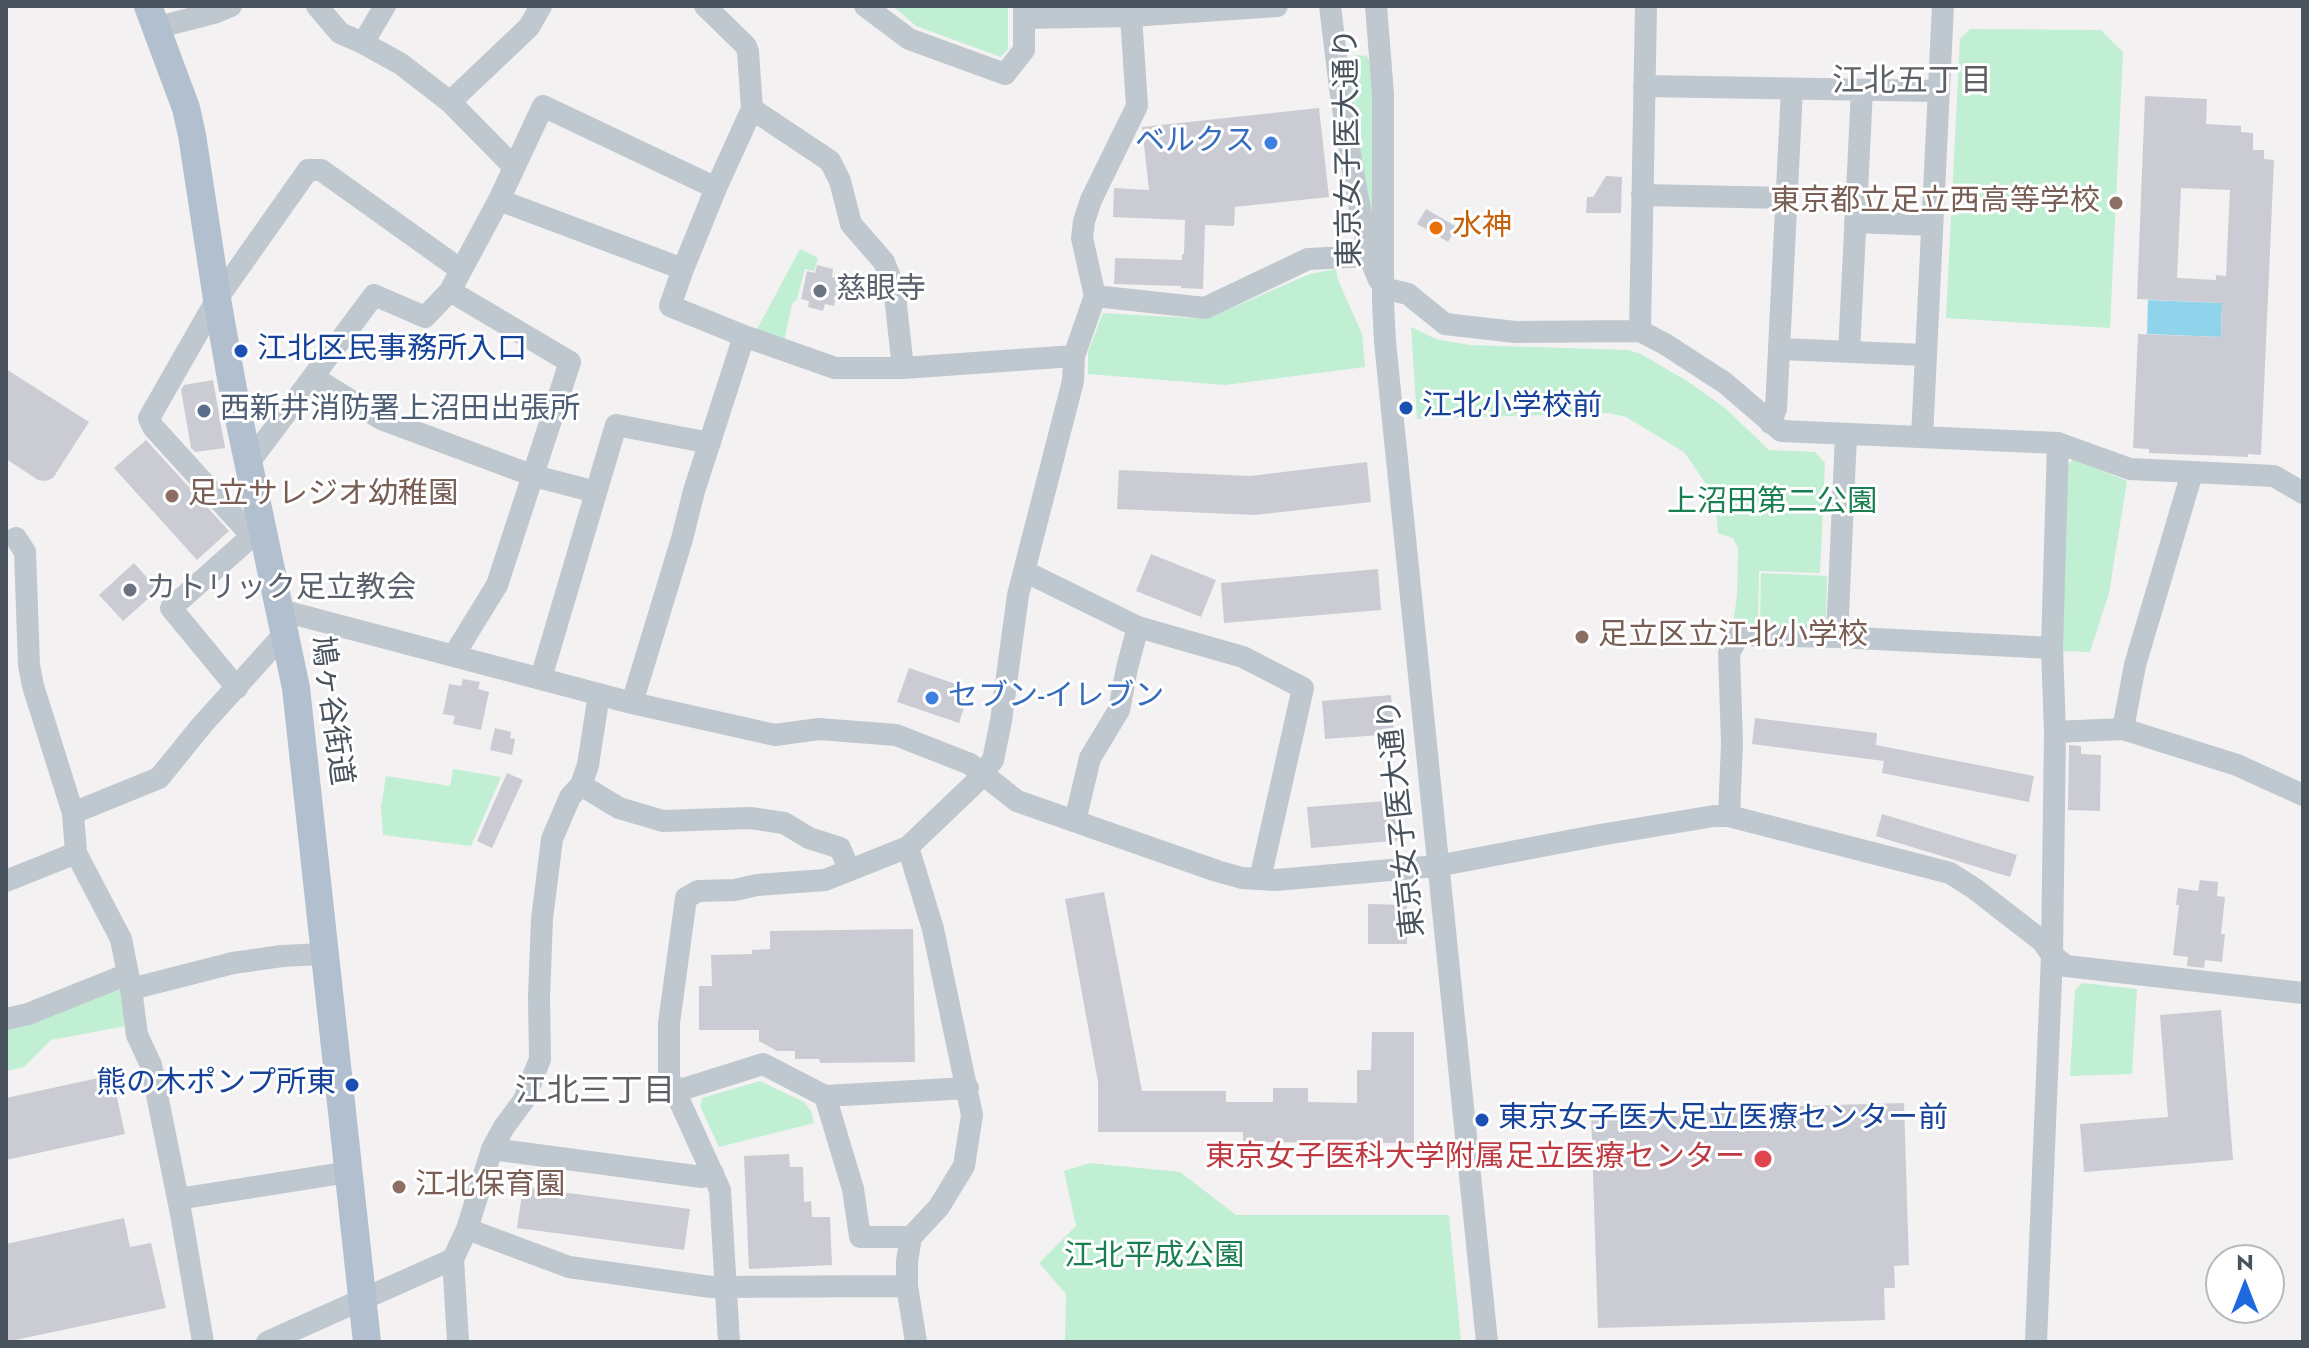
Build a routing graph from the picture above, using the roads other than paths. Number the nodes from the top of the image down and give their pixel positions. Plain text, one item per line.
1 (231, 6) edge
2 (317, 6) edge
3 (385, 6) edge
4 (541, 6) edge
5 (705, 6) edge
6 (865, 6) edge
7 (1277, 6) edge
8 (1330, 6) edge
9 (1376, 6) edge
10 (1646, 6) edge
11 (1943, 6) edge
12 (1203, 9) edge
13 (1024, 12) edge
14 (1131, 16) junction
15 (152, 17) edge
16 (363, 43) junction
17 (1644, 86) junction
18 (1792, 89) junction
19 (1862, 90) junction
20 (1938, 91) junction
21 (450, 102) junction
22 (752, 109) junction
23 (514, 167) junction
24 (716, 188) junction
25 (1642, 195) junction
26 (1787, 198) junction
27 (499, 200) junction
28 (1855, 222) junction
29 (1932, 225) junction
30 (1369, 256) junction
31 (683, 269) junction
32 (461, 270) junction
33 (1383, 288) junction
34 (450, 291) junction
35 (1095, 296) junction
36 (217, 299) junction
37 (1640, 331) junction
38 (744, 336) junction
39 (1780, 349) junction
40 (1849, 352) junction
41 (1925, 355) junction
42 (1074, 356) junction
43 (903, 368) junction
44 (313, 377) junction
45 (1770, 423) junction
46 (1846, 435) junction
47 (1922, 437) junction
48 (710, 443) junction
49 (2058, 443) junction
50 (248, 464) junction
51 (2192, 473) junction
52 (534, 476) junction
53 (596, 492) junction
54 (2303, 493) edge
55 (258, 535) junction
56 (16, 538) dead end
57 (1024, 571) junction
58 (283, 621) junction
59 (1138, 627) junction
60 (1837, 637) junction
61 (2052, 648) junction
62 (454, 655) junction
63 (541, 678) junction
64 (237, 688) junction
65 (599, 694) junction
66 (632, 703) junction
67 (2123, 729) junction
68 (2055, 732) junction
69 (984, 773) junction
70 (581, 785) junction
71 (2303, 795) edge
72 (73, 813) junction
73 (1729, 816) junction
74 (1075, 821) junction
75 (908, 847) junction
76 (76, 853) junction
77 (1437, 866) junction
78 (849, 869) junction
79 (9, 872) edge
80 (1260, 879) junction
81 (324, 954) junction
82 (2052, 955) junction
83 (130, 982) junction
84 (2303, 993) edge
85 (6, 1019) edge
86 (968, 1088) junction
87 (674, 1092) junction
88 (825, 1096) junction
89 (492, 1149) junction
90 (349, 1172) junction
91 (713, 1173) junction
92 (178, 1199) junction
93 (467, 1229) junction
94 (911, 1237) junction
95 (453, 1259) junction
96 (907, 1286) junction
97 (724, 1288) junction
98 (362, 1299) junction
99 (203, 1342) edge
100 (267, 1342) edge
101 (367, 1342) edge
102 (458, 1342) edge
103 (729, 1342) edge
104 (916, 1342) edge
105 (1487, 1342) edge
106 (2022, 1342) edge
107 (2037, 1342) edge

1 - 15 street
2 - 16 street
3 - 16 street
4 - 21 street
5 - 22 street
6 - 13 street
7 - 12 street
8 - 30 street, 東京女子医大通り
9 - 33 street, 東京女子医大通り
10 - 17 street
11 - 20 street
12 - 14 street
13 - 14 street
14 - 35 street
15 - 36 main road, 鳩ヶ谷街道
16 - 21 street
17 - 18 street
17 - 25 street
18 - 19 street
18 - 26 street
19 - 20 street
19 - 28 street
20 - 29 street
21 - 23 street
22 - 24 street
22 - 43 street
23 - 24 street
23 - 27 street
24 - 31 street
25 - 26 street
25 - 37 street
26 - 39 street
27 - 31 street
27 - 32 street
28 - 29 street
28 - 40 street
29 - 41 street
30 - 33 street, 東京女子医大通り
30 - 35 street
31 - 38 street
32 - 34 street
32 - 36 street
33 - 37 street
33 - 77 street, 東京女子医大通り
34 - 44 street
34 - 52 street
35 - 42 street
36 - 50 main road, 鳩ヶ谷街道
36 - 55 street
37 - 45 street
38 - 43 street
38 - 48 street
39 - 40 street
39 - 45 street
40 - 41 street
41 - 47 street
42 - 43 street
42 - 57 street
44 - 50 street
44 - 52 street
45 - 46 street
46 - 47 street
46 - 60 street
47 - 49 street
48 - 53 street
48 - 66 street
49 - 51 street
49 - 61 street
50 - 55 main road, 鳩ヶ谷街道
51 - 54 street
51 - 67 street
52 - 53 street
52 - 62 street
53 - 63 street
55 - 58 main road, 鳩ヶ谷街道
55 - 64 street
56 - 72 street
57 - 59 street
57 - 69 street
58 - 62 street
58 - 64 street
58 - 81 main road, 鳩ヶ谷街道
59 - 74 street
59 - 80 street
60 - 61 street
60 - 73 street
61 - 68 street
62 - 63 street
63 - 65 street
64 - 72 street
65 - 66 street
65 - 70 street
66 - 69 street
67 - 68 street
67 - 71 street
68 - 82 street
69 - 74 street
69 - 75 street
70 - 78 street
70 - 89 street
72 - 76 street
73 - 77 street
73 - 82 street
74 - 80 street
75 - 78 street
75 - 86 street
76 - 79 street
76 - 83 street
77 - 80 street
77 - 105 street, 東京女子医大通り
78 - 87 street
81 - 83 street
81 - 90 main road, 鳩ヶ谷街道
82 - 84 street
82 - 107 street
83 - 85 street
83 - 92 street
86 - 88 street
86 - 94 street
87 - 88 street
87 - 91 street
88 - 94 street
89 - 91 street
89 - 93 street
90 - 92 street
90 - 98 main road, 鳩ヶ谷街道
91 - 97 street
92 - 99 street
93 - 95 street
93 - 97 street
94 - 96 street
95 - 98 street
95 - 102 street
96 - 97 street
96 - 104 street
97 - 103 street
98 - 100 street
98 - 101 main road, 鳩ヶ谷街道
106 - 107 street

